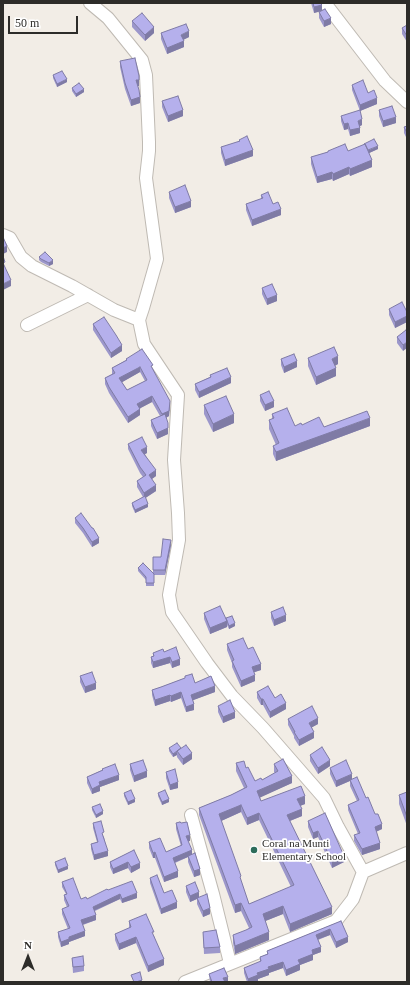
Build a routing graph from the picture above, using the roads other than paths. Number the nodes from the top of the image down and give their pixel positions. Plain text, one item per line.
1 (90, 3) edge
2 (325, 3) edge
3 (407, 102) edge
4 (3, 235) edge
5 (88, 295) junction
6 (138, 320) junction
7 (26, 325) dead end
8 (191, 815) dead end
9 (407, 853) edge
10 (363, 872) junction
11 (230, 963) junction
12 (185, 982) edge

1 - 6 street
2 - 3 street
4 - 5 street
5 - 6 street
5 - 7 street
6 - 10 street
8 - 11 street
9 - 10 street
10 - 11 street
11 - 12 street

